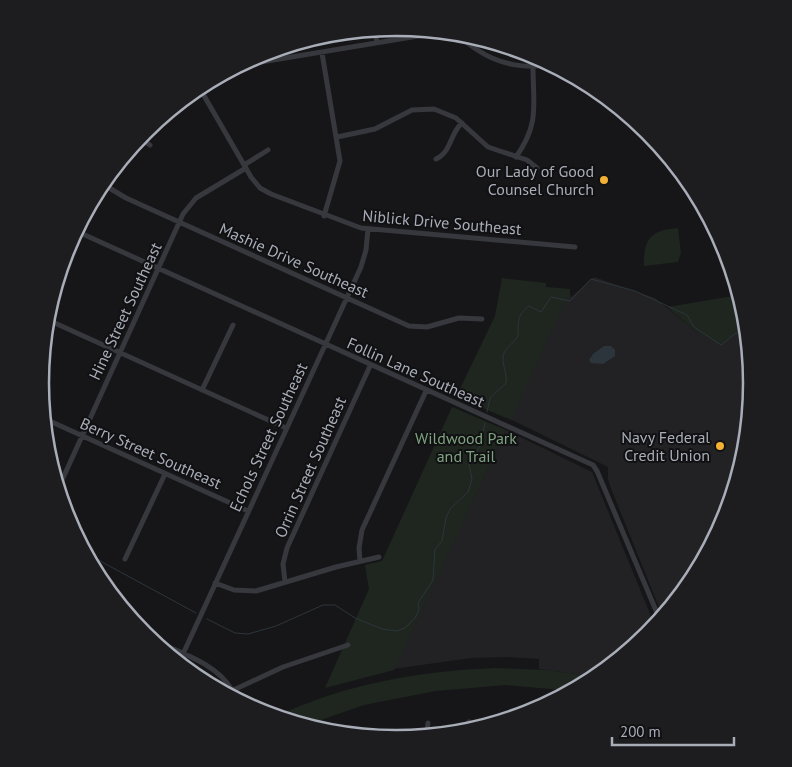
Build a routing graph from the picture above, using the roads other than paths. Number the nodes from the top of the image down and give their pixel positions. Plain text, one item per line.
1 (376, 37) edge
2 (414, 37) edge
3 (377, 43) junction
4 (469, 44) edge
5 (322, 53) junction
6 (267, 62) edge
7 (533, 66) joint
8 (204, 94) edge
9 (462, 123) junction
10 (337, 137) junction
11 (146, 142) edge
12 (150, 145) dead end
13 (268, 150) dead end
14 (516, 157) junction
15 (436, 159) dead end
16 (245, 167) junction
17 (536, 168) dead end
18 (110, 187) edge
19 (324, 216) junction
20 (180, 222) junction
21 (368, 229) junction
22 (83, 234) edge
23 (575, 247) dead end
24 (158, 268) junction
25 (346, 297) junction
26 (482, 320) dead end
27 (54, 323) edge
28 (233, 325) dead end
29 (324, 345) junction
30 (120, 352) junction
31 (370, 366) junction
32 (202, 390) junction
33 (426, 391) junction
34 (51, 422) edge
35 (286, 428) junction
36 (82, 436) junction
37 (165, 474) junction
38 (63, 479) edge
39 (248, 511) junction
40 (379, 557) dead end
41 (125, 559) dead end
42 (360, 561) junction
43 (285, 582) junction
44 (215, 583) junction
45 (657, 612) edge
46 (348, 645) dead end
47 (172, 649) edge
48 (183, 654) junction
49 (231, 689) edge
50 (232, 690) edge
51 (428, 723) dead end
52 (427, 729) edge

1 - 3 street
2 - 3 street
3 - 5 street
4 - 7 street
5 - 6 street
5 - 10 street
7 - 14 street
8 - 16 street, Niblick Drive Southeast
9 - 10 street
9 - 14 street
9 - 15 street
10 - 19 street
11 - 12 street
13 - 16 street, Hine Street Southeast
14 - 17 street
16 - 19 street, Niblick Drive Southeast
16 - 20 street, Hine Street Southeast
18 - 20 street, Mashie Drive Southeast
19 - 21 street, Niblick Drive Southeast
20 - 24 street, Hine Street Southeast
20 - 25 street, Mashie Drive Southeast
21 - 23 street, Niblick Drive Southeast
21 - 25 street, Echols Street Southeast
22 - 24 street, Follin Lane Southeast
24 - 29 street, Follin Lane Southeast
24 - 30 street, Hine Street Southeast
25 - 26 street, Mashie Drive Southeast
25 - 29 street, Echols Street Southeast
27 - 30 street
28 - 32 street
29 - 31 street, Follin Lane Southeast
29 - 35 street, Echols Street Southeast
30 - 32 street
30 - 36 street, Hine Street Southeast
31 - 33 street, Follin Lane Southeast
31 - 43 street, Orrin Street Southeast
32 - 35 street
33 - 42 street
33 - 45 street, Follin Lane Southeast
34 - 36 street, Berry Street Southeast
35 - 39 street, Echols Street Southeast
36 - 37 street, Berry Street Southeast
36 - 38 street, Hine Street Southeast
37 - 39 street, Berry Street Southeast
37 - 41 street
39 - 44 street, Echols Street Southeast
40 - 42 street
42 - 43 street
43 - 44 street
44 - 48 street, Echols Street Southeast
46 - 50 street
47 - 48 street
48 - 49 street
51 - 52 street

